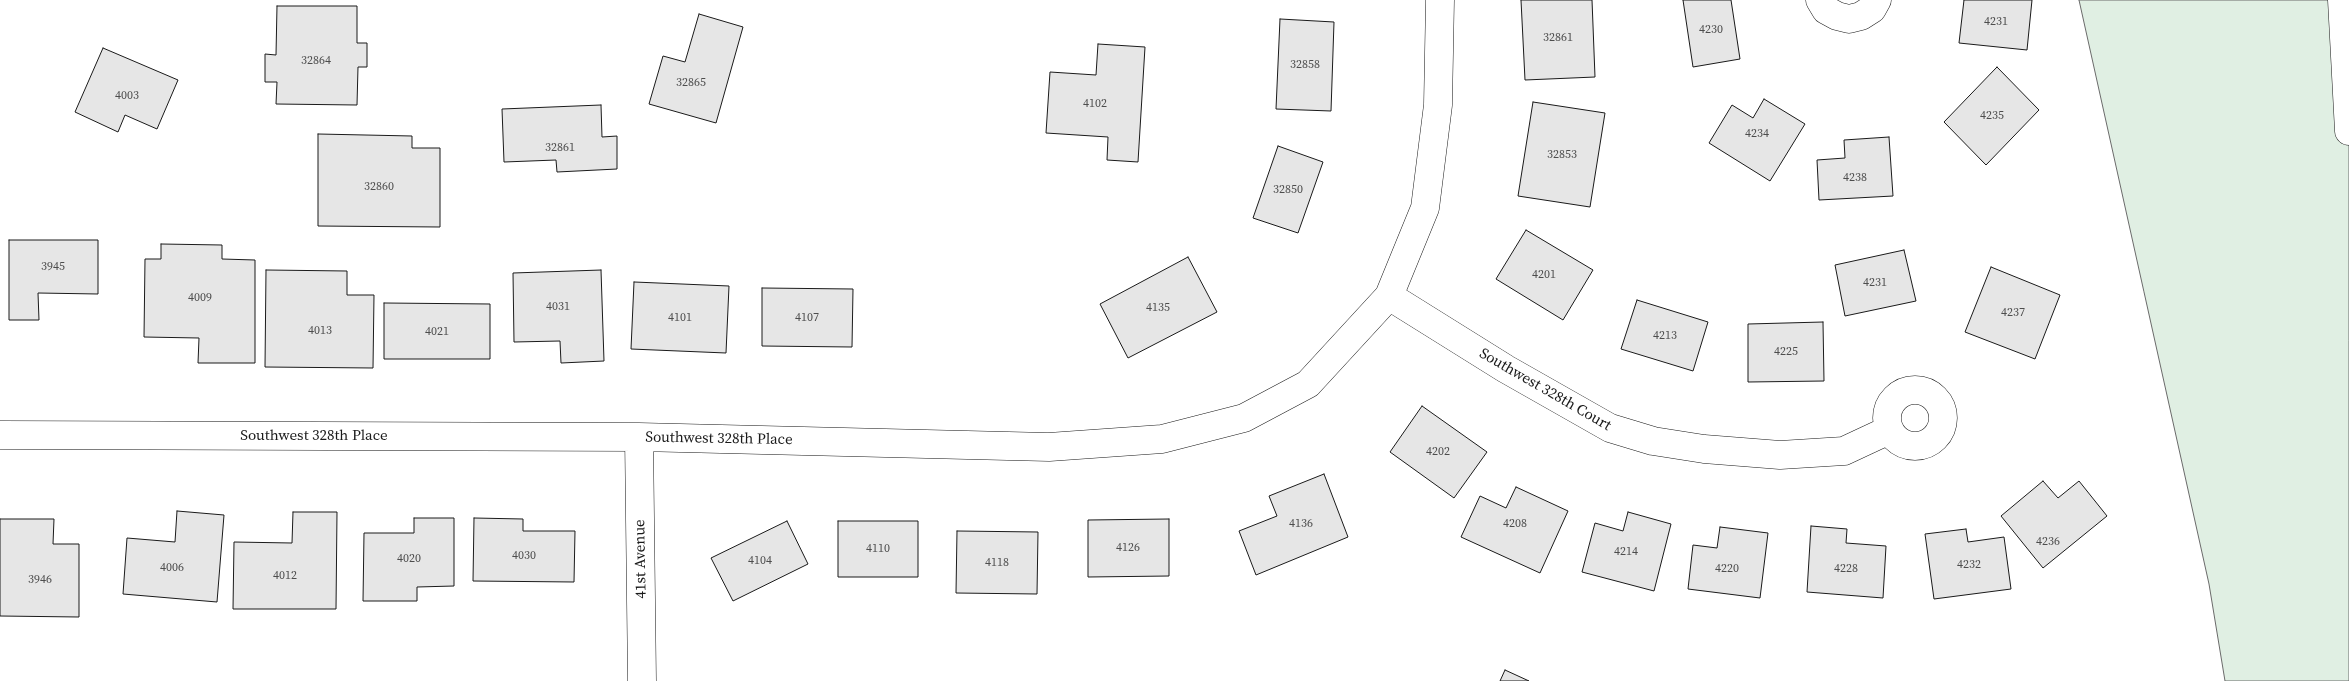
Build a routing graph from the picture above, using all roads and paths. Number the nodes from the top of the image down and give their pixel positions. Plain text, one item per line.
1 (1440, 0) edge
2 (1820, 0) edge
3 (1877, 0) edge
4 (2342, 0) edge
5 (2349, 130) edge
6 (1389, 296) junction
7 (1889, 430) dead end
8 (0, 435) edge
9 (639, 437) junction
10 (642, 681) edge

1 - 6 street
2 - 3 street
4 - 5 street
6 - 7 street, Southwest 328th Court
6 - 9 street, Southwest 328th Place
8 - 9 street, Southwest 328th Place
9 - 10 street, 41st Avenue

